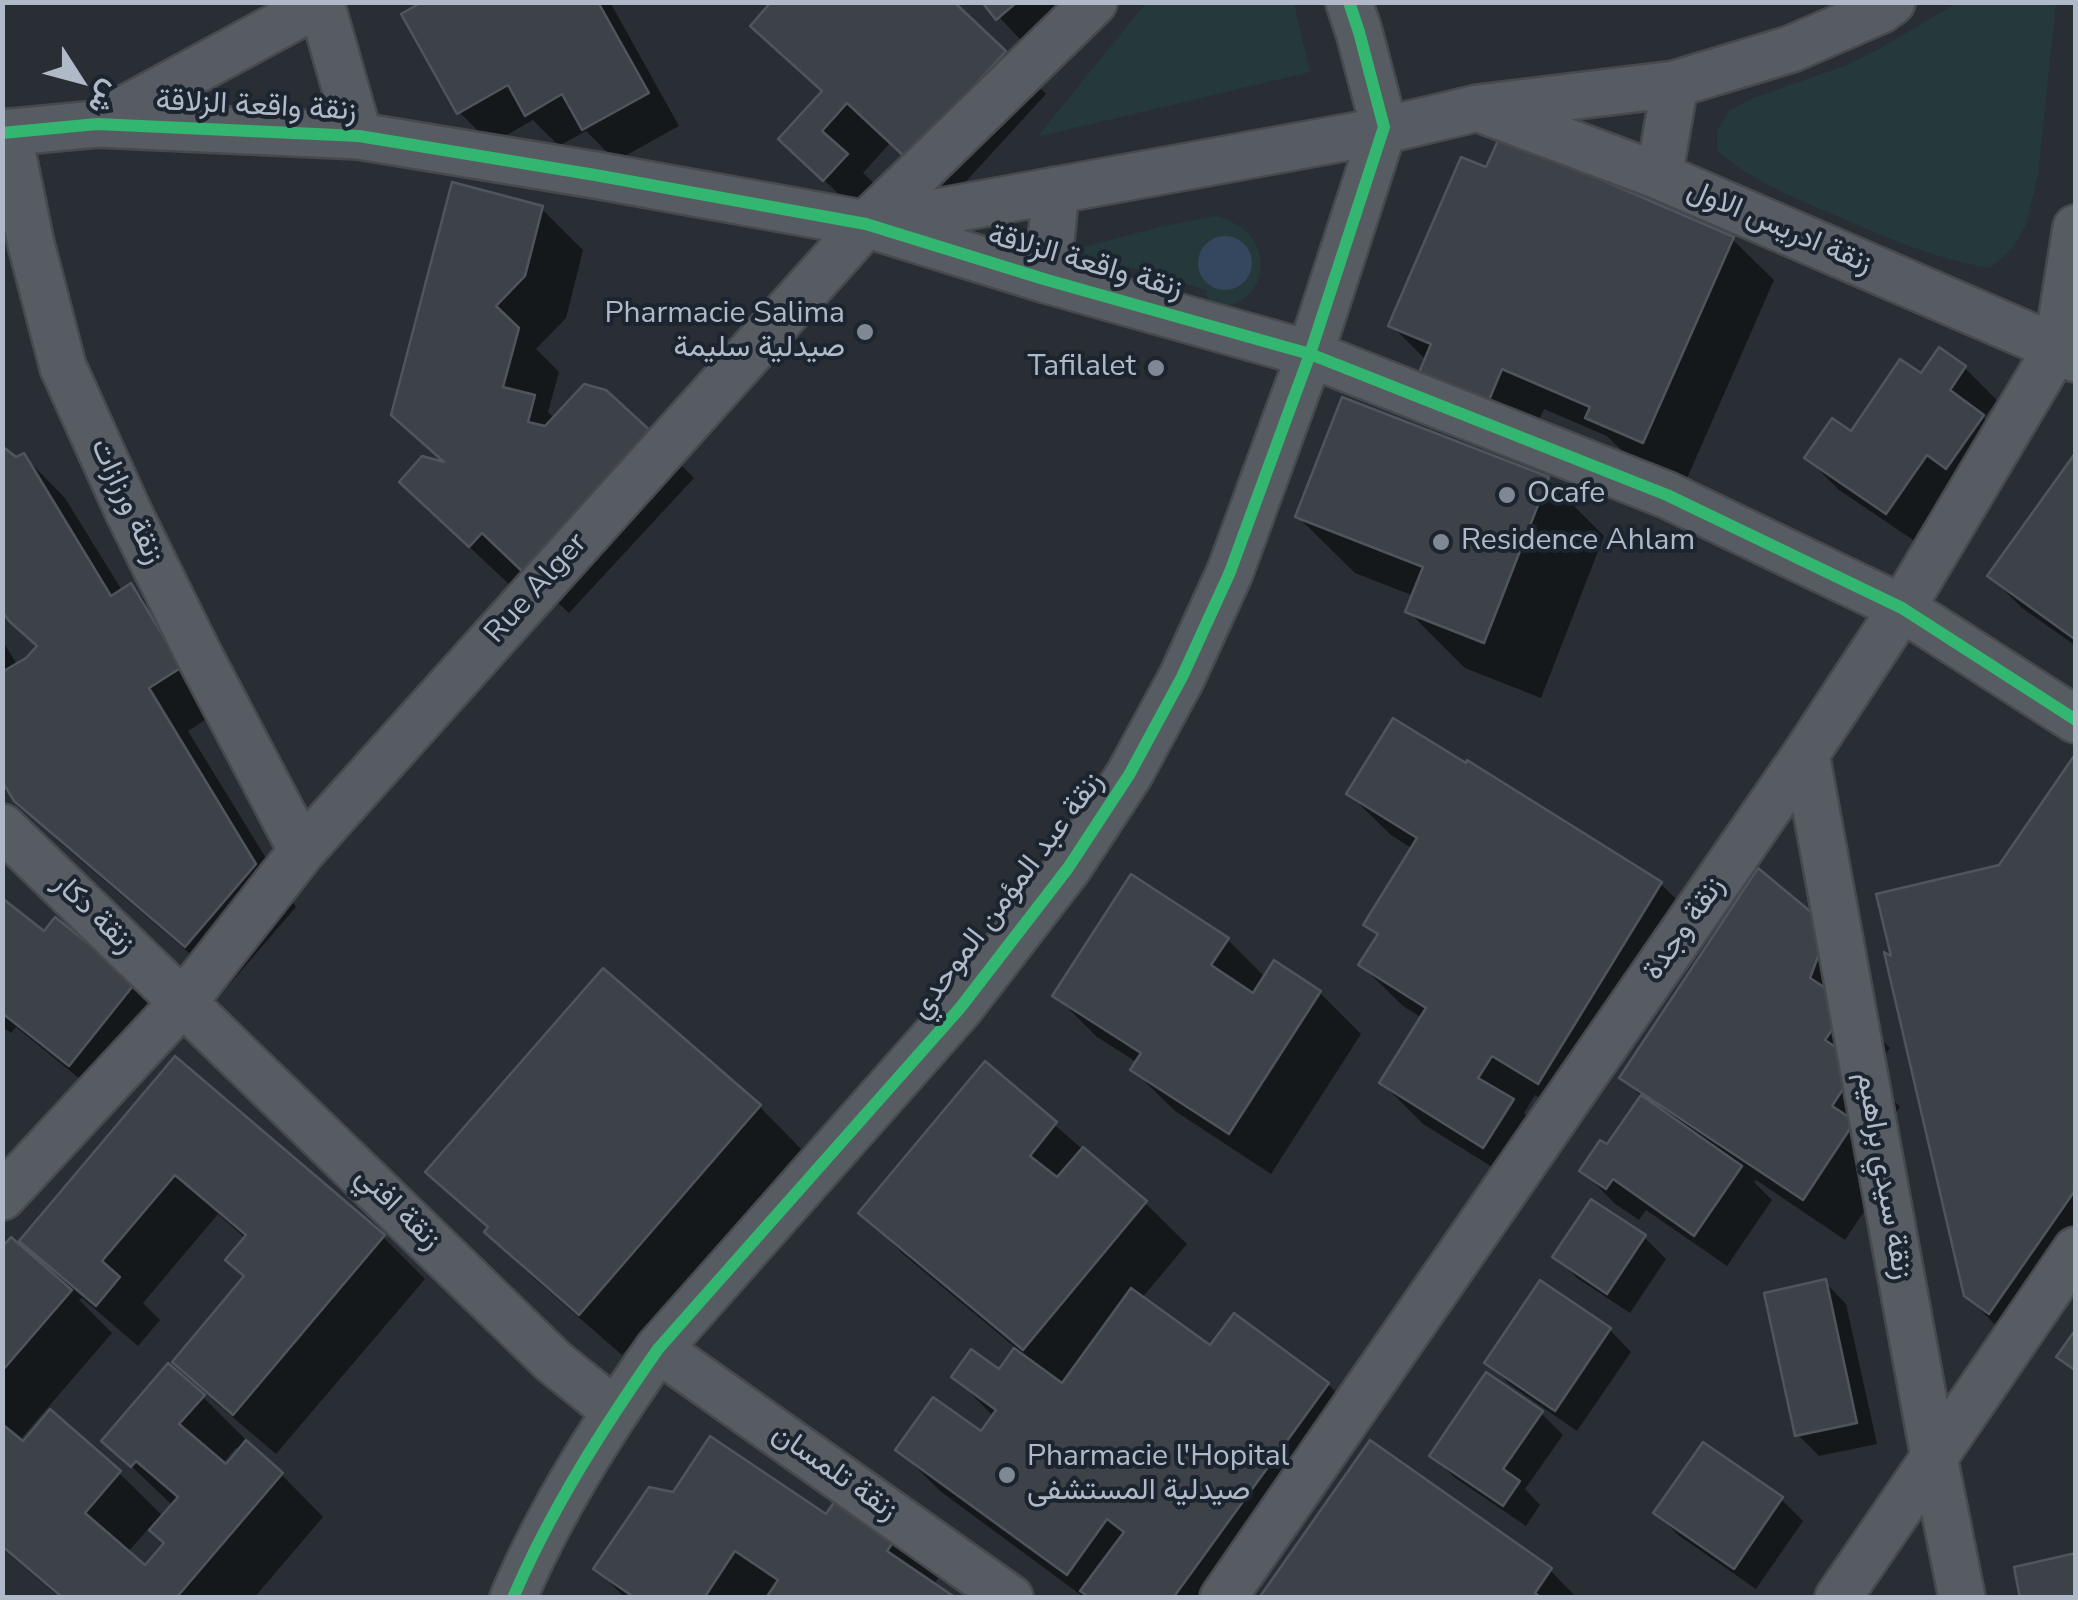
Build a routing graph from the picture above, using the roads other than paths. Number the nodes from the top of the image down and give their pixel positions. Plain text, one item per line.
1 (1094, 2) edge
2 (1348, 2) edge
3 (1892, 2) edge
4 (321, 3) edge
5 (1675, 84) junction
6 (1478, 108) junction
7 (97, 124) junction
8 (1381, 131) junction
9 (5, 132) edge
10 (359, 136) junction
11 (1659, 176) junction
12 (1056, 190) junction
13 (866, 224) junction
14 (2076, 228) edge
15 (1048, 280) junction
16 (2066, 353) edge
17 (1310, 354) junction
18 (1902, 608) junction
19 (2076, 720) edge
20 (1806, 754) junction
21 (2, 827) edge
22 (302, 850) junction
23 (184, 1000) junction
24 (2, 1197) edge
25 (2076, 1250) edge
26 (658, 1349) junction
27 (615, 1411) junction
28 (1934, 1457) junction
29 (513, 1598) edge
30 (1010, 1598) edge
31 (1222, 1598) edge
32 (1838, 1598) edge
33 (1962, 1598) edge

1 - 13 street, Rue Alger
2 - 8 street
3 - 5 street
4 - 7 street
4 - 10 street
5 - 6 street
5 - 11 street
6 - 8 street
6 - 11 street, زنقة ادريس الاول
7 - 9 street, زنقة واقعة الزلاقة
7 - 10 street, زنقة واقعة الزلاقة
8 - 12 street
8 - 17 street, زنقة عبد المؤمن الموحدي
9 - 22 street, زنقة ورزازات
10 - 13 street, زنقة واقعة الزلاقة
11 - 16 street, زنقة ادريس الاول
12 - 13 street
12 - 15 street
13 - 15 street, زنقة واقعة الزلاقة
13 - 22 street, Rue Alger
14 - 16 street, زنقة وجدة
15 - 17 street, زنقة واقعة الزلاقة
16 - 18 street, زنقة وجدة
17 - 18 street, زنقة واقعة الزلاقة
17 - 26 street, زنقة عبد المؤمن الموحدي
18 - 19 street, زنقة واقعة الزلاقة
18 - 20 street, زنقة وجدة
20 - 28 street, زنقة سيدي براهيم
20 - 31 street, زنقة وجدة
21 - 23 street, زنقة دكار
22 - 23 street, Rue Alger
23 - 24 street, Rue Alger
23 - 27 street, زنقة افني
25 - 28 street
26 - 27 street, زنقة عبد المؤمن الموحدي
26 - 30 street, زنقة تلمسان
27 - 29 street, زنقة عبد المؤمن الموحدي
28 - 32 street
28 - 33 street, زنقة سيدي براهيم

